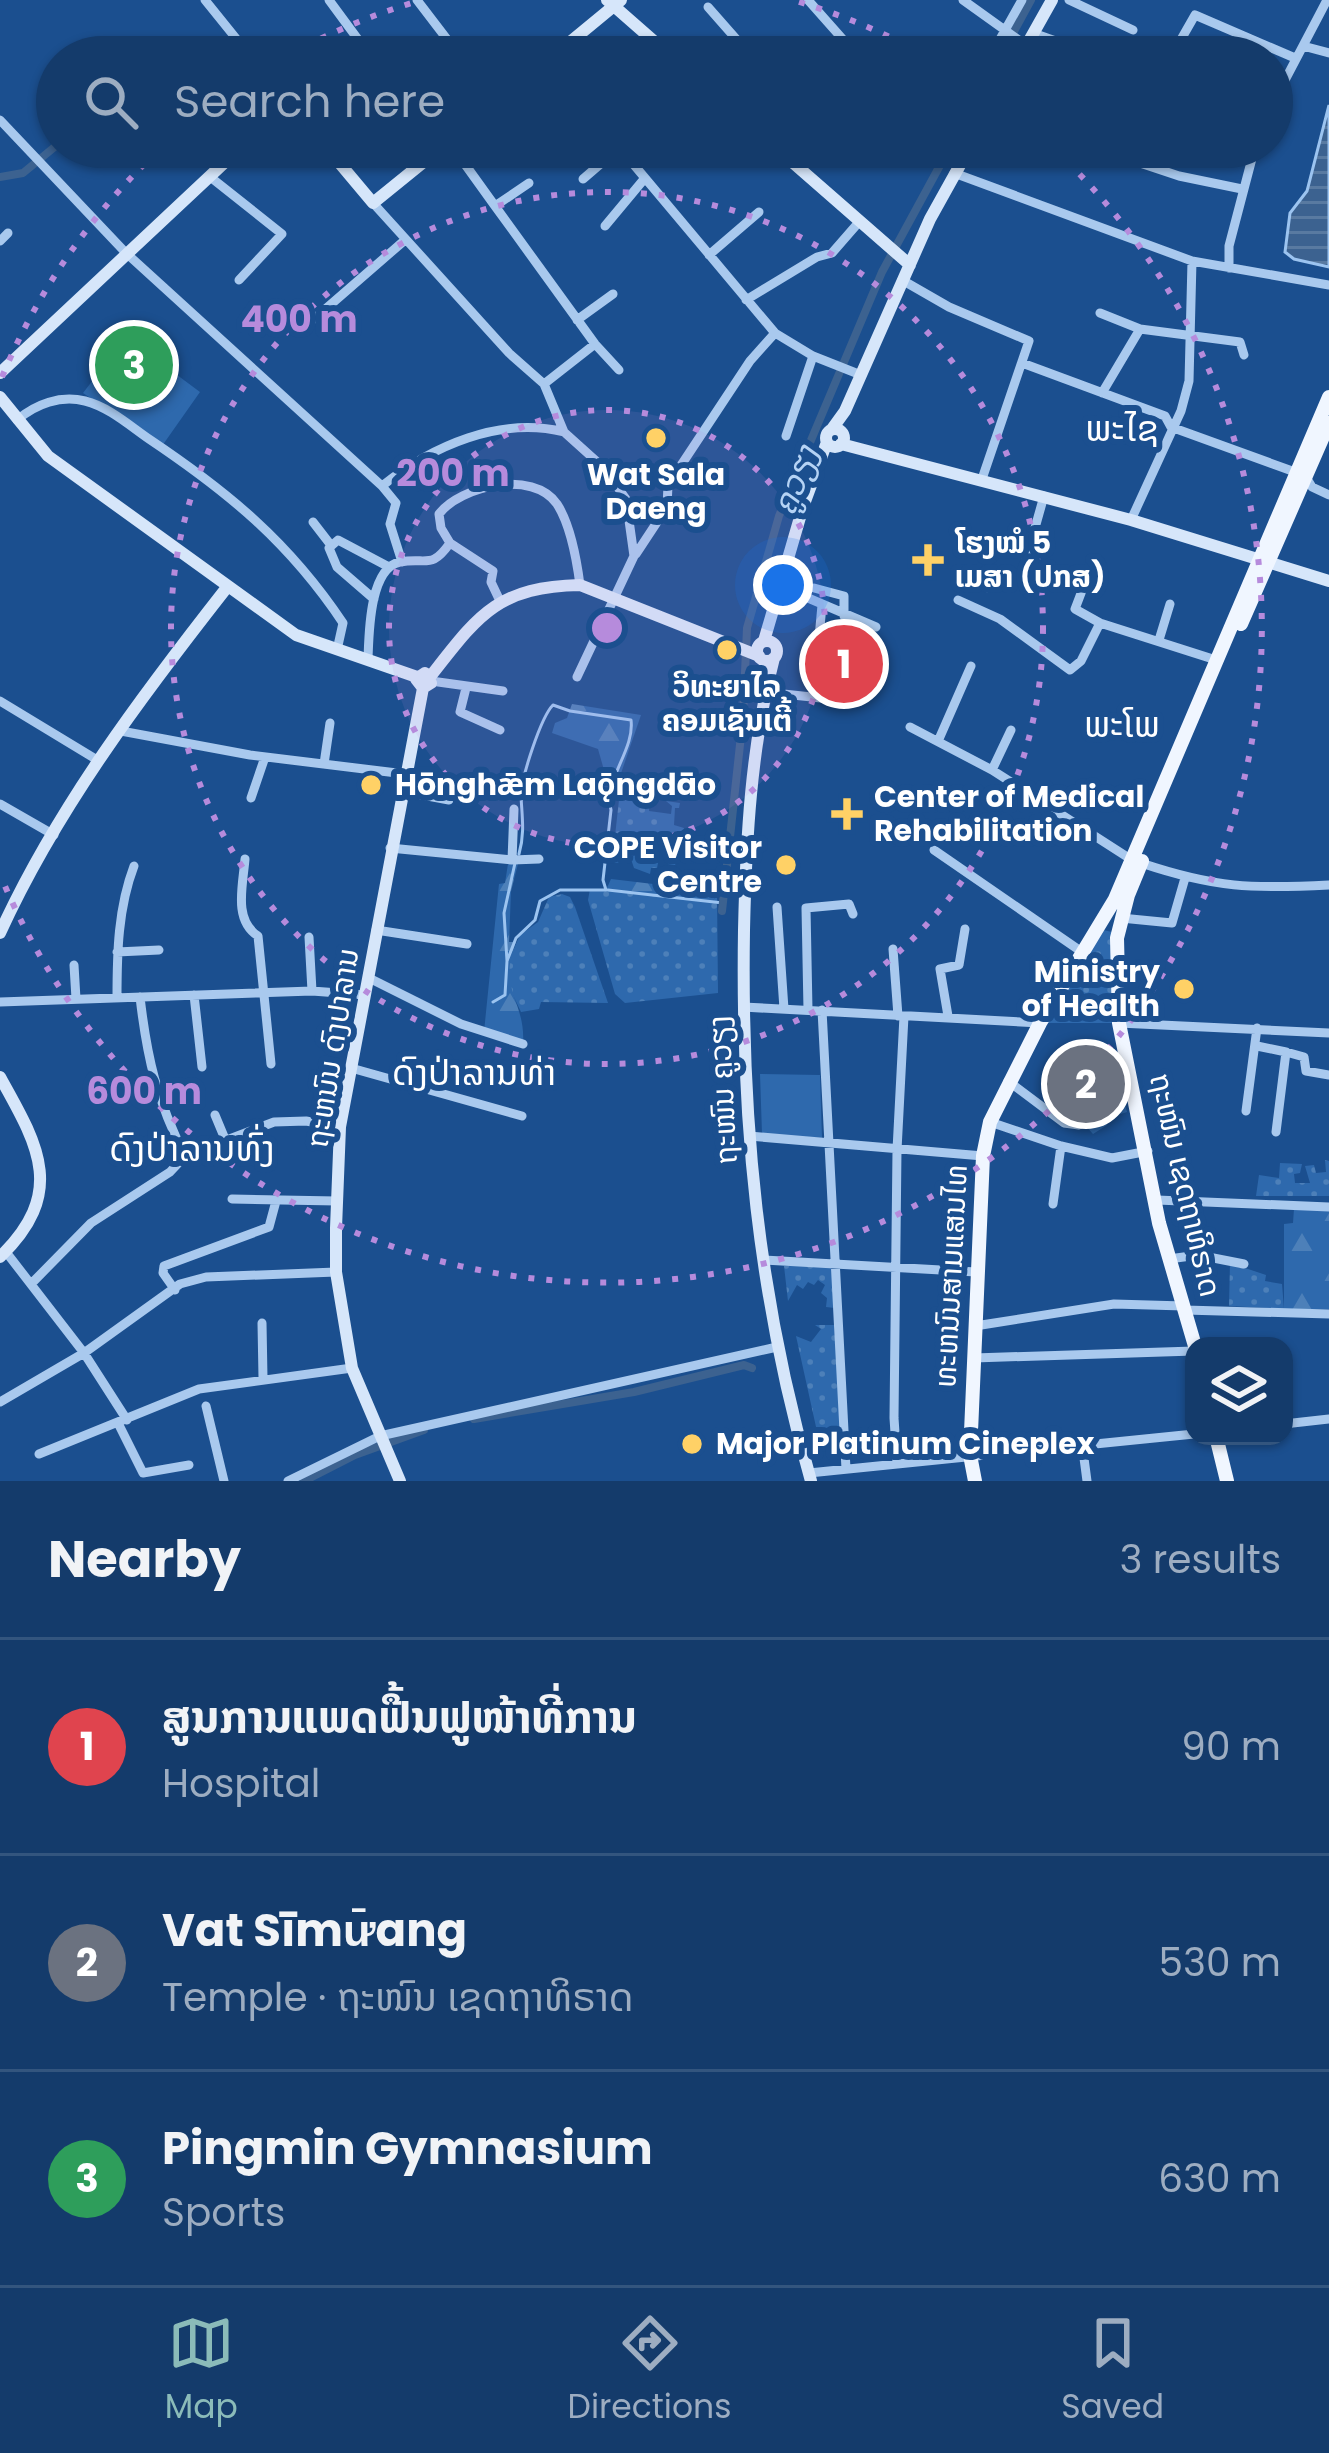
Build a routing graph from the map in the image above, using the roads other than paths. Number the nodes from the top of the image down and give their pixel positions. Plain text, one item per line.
1 (205, 0) edge
2 (329, 0) edge
3 (417, 0) edge
4 (808, 0) edge
5 (964, 0) edge
6 (1022, 0) edge
7 (1052, 0) edge
8 (1069, 0) edge
9 (1327, 0) edge
10 (614, 2) edge
11 (708, 7) dead end
12 (1006, 30) junction
13 (1133, 30) dead end
14 (234, 36) edge
15 (356, 36) edge
16 (445, 36) edge
17 (576, 36) edge
18 (650, 36) edge
19 (734, 36) edge
20 (840, 36) edge
21 (1002, 36) edge
22 (1014, 36) edge
23 (1030, 36) edge
24 (1184, 36) edge
25 (1244, 36) edge
26 (1303, 46) junction
27 (1329, 53) edge
28 (1295, 58) joint
29 (1293, 62) edge
30 (0, 120) edge
31 (36, 160) edge
32 (44, 168) edge
33 (218, 168) edge
34 (344, 168) edge
35 (413, 168) edge
36 (468, 168) edge
37 (595, 168) edge
38 (637, 168) edge
39 (799, 168) edge
40 (957, 168) edge
41 (1155, 168) edge
42 (1248, 168) edge
43 (954, 173) junction
44 (209, 176) junction
45 (583, 178) dead end
46 (645, 178) junction
47 (529, 183) dead end
48 (1242, 189) junction
49 (373, 203) junction
50 (495, 206) junction
51 (759, 212) dead end
52 (859, 222) junction
53 (605, 226) dead end
54 (405, 240) junction
55 (126, 254) junction
56 (709, 255) junction
57 (1192, 261) junction
58 (906, 263) junction
59 (1229, 268) junction
60 (239, 280) dead end
61 (902, 280) junction
62 (1329, 285) edge
63 (613, 294) dead end
64 (746, 300) junction
65 (1100, 314) dead end
66 (314, 319) dead end
67 (578, 320) junction
68 (1140, 329) junction
69 (775, 333) junction
70 (1190, 334) junction
71 (595, 344) junction
72 (1244, 355) dead end
73 (813, 356) junction
74 (1022, 363) junction
75 (619, 370) dead end
76 (0, 373) edge
77 (857, 374) junction
78 (544, 384) junction
79 (1102, 393) junction
80 (0, 397) edge
81 (1329, 398) edge
82 (17, 420) junction
83 (1329, 423) edge
84 (1171, 427) junction
85 (564, 432) junction
86 (786, 436) dead end
87 (838, 438) junction
88 (1325, 444) edge
89 (1300, 474) junction
90 (982, 479) junction
91 (382, 486) junction
92 (1044, 496) junction
93 (1329, 496) edge
94 (1131, 520) junction
95 (313, 522) dead end
96 (450, 542) junction
97 (331, 544) junction
98 (634, 556) junction
99 (1263, 561) junction
100 (402, 562) junction
101 (389, 567) junction
102 (1329, 581) edge
103 (580, 585) junction
104 (228, 586) junction
105 (780, 586) junction
106 (814, 588) dead end
107 (988, 588) dead end
108 (1083, 588) dead end
109 (616, 598) junction
110 (374, 599) junction
111 (958, 600) dead end
112 (500, 601) junction
113 (1170, 604) dead end
114 (822, 605) junction
115 (847, 617) junction
116 (1100, 623) junction
117 (876, 627) dead end
118 (1159, 640) junction
119 (337, 650) junction
120 (763, 651) junction
121 (368, 659) junction
122 (1216, 659) junction
123 (875, 663) dead end
124 (971, 666) dead end
125 (577, 676) dead end
126 (425, 681) junction
127 (466, 688) junction
128 (503, 691) dead end
129 (765, 692) junction
130 (0, 701) edge
131 (330, 724) dead end
132 (910, 727) dead end
133 (500, 730) dead end
134 (1011, 730) dead end
135 (121, 731) junction
136 (939, 739) junction
137 (265, 757) junction
138 (99, 761) junction
139 (324, 764) junction
140 (992, 770) junction
141 (405, 774) junction
142 (401, 791) junction
143 (251, 798) dead end
144 (449, 800) dead end
145 (0, 804) edge
146 (514, 809) dead end
147 (54, 835) junction
148 (390, 848) junction
149 (934, 850) dead end
150 (245, 859) dead end
151 (539, 859) dead end
152 (513, 860) junction
153 (1137, 862) junction
154 (134, 866) dead end
155 (1185, 878) junction
156 (1329, 885) edge
157 (1115, 899) junction
158 (777, 907) dead end
159 (853, 914) dead end
160 (1121, 918) junction
161 (964, 928) dead end
162 (376, 929) junction
163 (0, 933) edge
164 (1092, 936) junction
165 (309, 937) dead end
166 (1118, 938) junction
167 (467, 944) dead end
168 (892, 949) dead end
169 (159, 950) dead end
170 (117, 952) junction
171 (1082, 952) junction
172 (74, 964) dead end
173 (369, 978) junction
174 (312, 992) junction
175 (261, 993) junction
176 (194, 995) junction
177 (364, 995) junction
178 (140, 997) junction
179 (117, 998) junction
180 (76, 999) junction
181 (0, 1002) edge
182 (743, 1007) junction
183 (784, 1009) junction
184 (808, 1010) junction
185 (822, 1010) junction
186 (901, 1016) junction
187 (948, 1016) junction
188 (1040, 1023) junction
189 (1119, 1023) junction
190 (1257, 1028) junction
191 (1329, 1033) edge
192 (523, 1044) dead end
193 (1257, 1046) junction
194 (1286, 1052) junction
195 (1129, 1062) junction
196 (271, 1064) dead end
197 (202, 1067) dead end
198 (352, 1068) junction
199 (1329, 1075) edge
200 (0, 1077) edge
201 (1008, 1081) junction
202 (1246, 1112) dead end
203 (215, 1115) dead end
204 (523, 1116) dead end
205 (990, 1122) junction
206 (340, 1127) junction
207 (1276, 1132) dead end
208 (746, 1136) junction
209 (225, 1139) junction
210 (828, 1145) junction
211 (1060, 1146) junction
212 (897, 1150) junction
213 (1148, 1150) junction
214 (185, 1156) junction
215 (983, 1156) junction
216 (232, 1199) dead end
217 (1157, 1200) junction
218 (276, 1201) junction
219 (338, 1201) junction
220 (1053, 1204) dead end
221 (1329, 1207) edge
222 (3, 1254) edge
223 (764, 1259) junction
224 (1169, 1259) junction
225 (833, 1263) junction
226 (1244, 1264) dead end
227 (897, 1267) junction
228 (336, 1272) junction
229 (976, 1272) junction
230 (31, 1284) junction
231 (175, 1290) junction
232 (1185, 1308) junction
233 (1329, 1314) edge
234 (262, 1323) dead end
235 (975, 1326) junction
236 (1191, 1337) edge
237 (777, 1348) junction
238 (1185, 1349) edge
239 (84, 1353) junction
240 (974, 1358) junction
241 (352, 1368) junction
242 (263, 1378) junction
243 (0, 1402) edge
244 (206, 1406) dead end
245 (1329, 1420) edge
246 (123, 1422) junction
247 (1293, 1423) edge
248 (1185, 1435) edge
249 (1082, 1443) junction
250 (384, 1444) junction
251 (1218, 1445) edge
252 (39, 1454) dead end
253 (970, 1455) junction
254 (897, 1463) junction
255 (189, 1465) dead end
256 (846, 1469) junction
257 (810, 1477) edge
258 (224, 1481) edge
259 (288, 1481) edge
260 (400, 1481) edge
261 (975, 1481) edge
262 (1087, 1481) edge
263 (1227, 1481) edge

1 - 14 street
2 - 15 street
3 - 16 street
4 - 20 street
5 - 12 street
6 - 12 street
7 - 23 street
8 - 13 street
9 - 26 street
10 - 17 street
10 - 18 street
11 - 19 street
12 - 21 street
12 - 22 street
24 - 25 street
26 - 27 street
26 - 28 street
28 - 29 street
30 - 31 street
32 - 55 street
33 - 44 street
34 - 49 street
35 - 49 street
36 - 50 street
37 - 45 street
38 - 46 street
39 - 52 street
40 - 43 street, ຖະໜົນ ຄູວຽງ
41 - 48 street
42 - 48 street
43 - 57 street
43 - 58 street, ຖະໜົນ ຄູວຽງ
44 - 55 street
44 - 60 street
46 - 53 street
46 - 56 street
47 - 50 street
48 - 59 street
49 - 54 street
50 - 67 street
51 - 56 street
52 - 58 street
52 - 64 street
54 - 66 street
54 - 78 street
55 - 76 street
55 - 91 street
56 - 64 street
57 - 59 street
57 - 70 street
58 - 61 street, ຖະໜົນ ຄູວຽງ
59 - 62 street
61 - 74 street
61 - 77 street, ຖະໜົນ ຄູວຽງ
63 - 67 street
64 - 69 street
65 - 68 street
67 - 71 street
68 - 70 street
68 - 79 street
69 - 73 street
69 - 98 street
70 - 72 street
70 - 84 street
71 - 75 street
71 - 78 street
73 - 77 street
73 - 86 street
74 - 79 street
74 - 90 street
77 - 87 street, ຖະໜົນ ຄູວຽງ
78 - 85 street
79 - 84 street
80 - 82 street
81 - 89 main road
82 - 104 street
82 - 119 street
83 - 88 main road
84 - 89 street
84 - 94 street
85 - 91 street
85 - 98 street
87 - 90 street
87 - 105 street, ຖະໜົນ ຄູວຽງ
88 - 89 main road
89 - 93 street
89 - 99 main road
90 - 92 street
91 - 100 street
92 - 94 street
92 - 107 street
94 - 99 street
95 - 97 street
96 - 100 street
96 - 103 street
96 - 112 street
97 - 101 street
97 - 110 street
98 - 109 street
99 - 102 street
99 - 122 main road, ທະຫນົນສາມແສນໄທ
99 - 153 main road, ຖະໜົນ ເຊດຖາທິຣາດ
100 - 101 street
101 - 110 street
103 - 109 street, ຖະຫນົນ ດົງປາລານ
103 - 112 street, ຖະຫນົນ ດົງປາລານ
104 - 119 street
104 - 135 street
105 - 114 street
105 - 120 street, ຖະໜົນ ຄູວຽງ
106 - 115 street
108 - 116 street
109 - 120 street, ຖະຫນົນ ດົງປາລານ
109 - 125 street
110 - 121 street
111 - 116 street
112 - 126 street, ຖະຫນົນ ດົງປາລານ
113 - 118 street
114 - 115 street
114 - 115 street
115 - 117 street
116 - 118 street
118 - 122 street
119 - 121 street
120 - 129 street, ຖະໜົນ ຄູວຽງ
121 - 126 street
122 - 153 main road, ທະຫນົນສາມແສນໄທ
123 - 129 street
124 - 136 street
126 - 127 street
126 - 141 street, ຖະຫນົນ ດົງປາລານ
127 - 128 street
127 - 133 street
129 - 182 street, ຖະໜົນ ຄູວຽງ
130 - 138 street
131 - 139 street
132 - 136 street
134 - 140 street
135 - 137 street
135 - 138 street
136 - 140 street
137 - 139 street
137 - 143 street
138 - 147 street
139 - 141 street
140 - 153 street
141 - 142 street, ຖະຫນົນ ດົງປາລານ
142 - 144 street
142 - 148 street, ຖະຫນົນ ດົງປາລານ
145 - 147 street
146 - 152 street
147 - 163 street
148 - 152 street
148 - 162 street, ຖະຫນົນ ດົງປາລານ
149 - 171 street
150 - 175 street
151 - 152 street
153 - 155 street
153 - 157 main road, ທະຫນົນສາມແສນໄທ
153 - 160 main road, ຖະໜົນ ເຊດຖາທິຣາດ
154 - 170 street
155 - 156 street
155 - 160 street
157 - 160 main road
157 - 164 main road, ທະຫນົນສາມແສນໄທ
158 - 183 street
159 - 184 street
160 - 166 main road, ຖະໜົນ ເຊດຖາທິຣາດ
161 - 187 street
162 - 167 street
162 - 173 street, ຖະຫນົນ ດົງປາລານ
164 - 166 main road
164 - 171 main road, ທະຫນົນສາມແສນໄທ
165 - 174 street
166 - 189 main road, ຖະໜົນ ເຊດຖາທິຣາດ
168 - 186 street
169 - 170 street
170 - 179 street
171 - 188 main road, ທະຫນົນສາມແສນໄທ
172 - 180 street
173 - 177 street, ຖະຫນົນ ດົງປາລານ
173 - 192 street
174 - 175 street
174 - 177 street
175 - 176 street
175 - 196 street
176 - 178 street
176 - 197 street
177 - 198 street, ຖະຫນົນ ດົງປາລານ
178 - 179 street
178 - 214 street
179 - 180 street
180 - 181 street
182 - 183 street
182 - 208 street, ຖະໜົນ ຄູວຽງ
183 - 184 street
184 - 185 street
185 - 186 street
185 - 210 street
186 - 187 street
186 - 212 street
187 - 188 street
188 - 201 main road, ທະຫນົນສາມແສນໄທ
189 - 190 street
189 - 195 main road, ຖະໜົນ ເຊດຖາທິຣາດ
190 - 191 street
190 - 193 street
193 - 194 street
193 - 202 street
194 - 199 street
194 - 207 street
195 - 201 street
195 - 213 main road, ຖະໜົນ ເຊດຖາທິຣາດ
198 - 204 street
198 - 206 street, ຖະຫນົນ ດົງປາລານ
200 - 222 street
201 - 205 main road, ທະຫນົນສາມແສນໄທ
203 - 209 street
205 - 211 street
205 - 215 main road, ທະຫນົນສາມແສນໄທ
206 - 209 street
206 - 219 street, ຖະຫນົນ ດົງປາລານ
208 - 210 street
208 - 223 street, ຖະໜົນ ຄູວຽງ
209 - 214 street
210 - 212 street
210 - 225 street
211 - 213 street
211 - 220 street
212 - 215 street
212 - 227 street
213 - 217 main road, ຖະໜົນ ເຊດຖາທິຣາດ
214 - 230 street
215 - 229 main road, ທະຫນົນສາມແສນໄທ
216 - 218 street
217 - 221 street
217 - 224 main road, ຖະໜົນ ເຊດຖາທິຣາດ
218 - 219 street
218 - 231 street
219 - 228 street, ຖະຫນົນ ດົງປາລານ
222 - 230 street
223 - 225 street
223 - 237 street, ຖະໜົນ ຄູວຽງ
224 - 226 street
224 - 232 main road, ຖະໜົນ ເຊດຖາທິຣາດ
225 - 227 street
225 - 256 street
227 - 229 street
227 - 254 street
228 - 231 street
228 - 241 street, ຖະຫນົນ ດົງປາລານ
229 - 235 main road, ທະຫນົນສາມແສນໄທ
230 - 239 street
231 - 239 street
232 - 233 street
232 - 235 street
232 - 236 main road, ຖະໜົນ ເຊດຖາທິຣາດ
234 - 242 street
235 - 240 main road, ທະຫນົນສາມແສນໄທ
237 - 250 street
237 - 257 street, ຖະໜົນ ຄູວຽງ
238 - 240 street
239 - 243 street
239 - 246 street
240 - 253 main road, ທະຫນົນສາມແສນໄທ
241 - 242 street
241 - 250 street, ຖະຫນົນ ດົງປາລານ
242 - 246 street
244 - 258 street
245 - 247 street
246 - 252 street
246 - 255 street
248 - 249 street
249 - 253 street
249 - 262 street
250 - 259 street
250 - 260 street, ຖະຫນົນ ດົງປາລານ
251 - 263 main road
253 - 254 street
253 - 261 main road, ທະຫນົນສາມແສນໄທ
254 - 256 street
256 - 257 street

